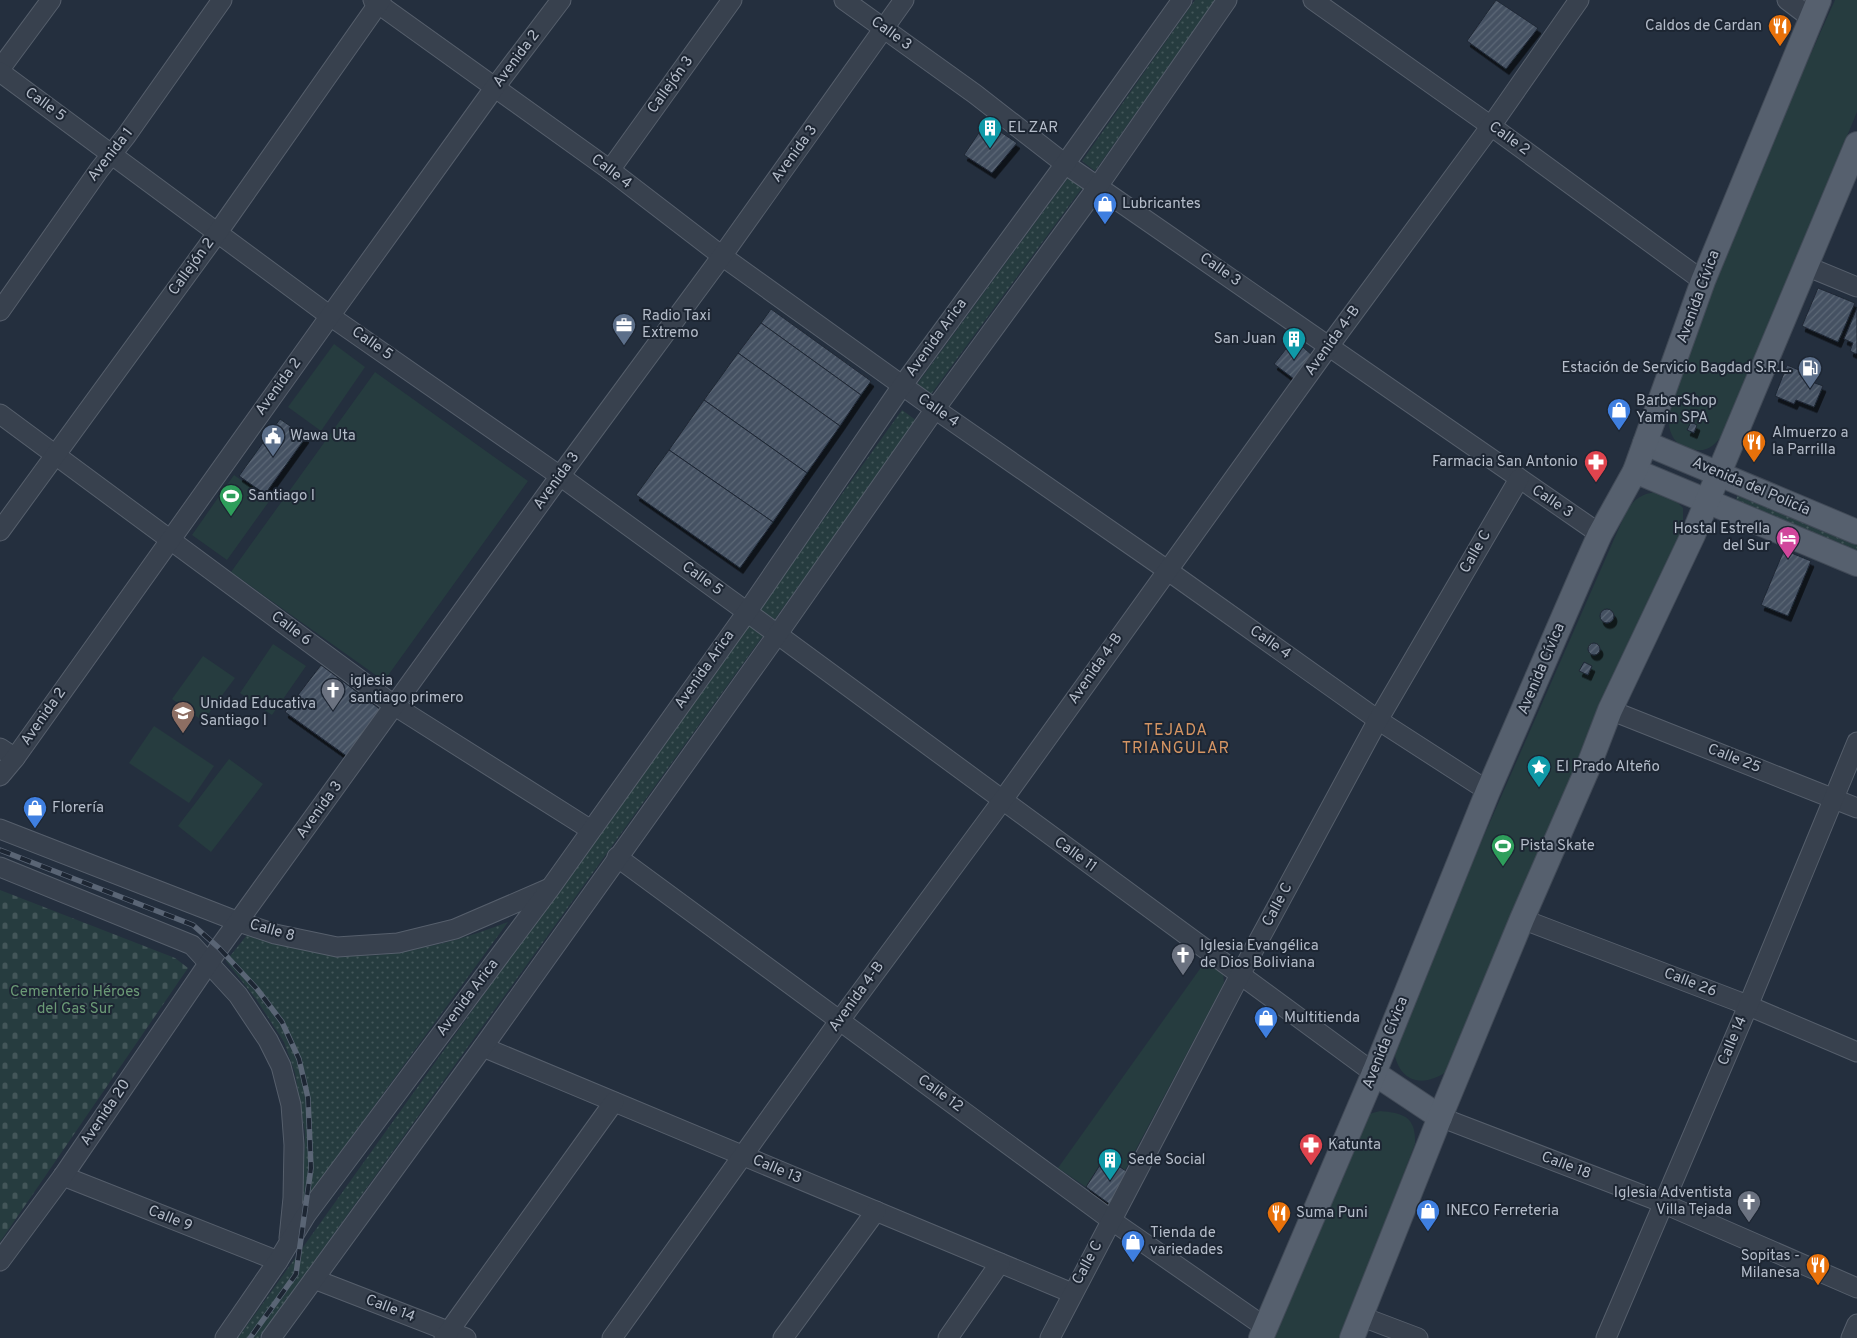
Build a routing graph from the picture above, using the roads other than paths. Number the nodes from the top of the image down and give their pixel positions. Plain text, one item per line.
1 (51, 0) edge
2 (222, 0) edge
3 (561, 0) edge
4 (732, 0) edge
5 (844, 0) edge
6 (904, 0) edge
7 (1182, 0) edge
8 (1227, 0) edge
9 (1312, 0) edge
10 (1579, 0) edge
11 (1787, 0) edge
12 (377, 1) edge
13 (1815, 9) edge
14 (884, 29) junction
15 (0, 71) edge
16 (495, 87) junction
17 (1491, 126) junction
18 (1857, 144) edge
19 (112, 154) junction
20 (1065, 164) junction
21 (610, 170) junction
22 (1098, 186) junction
23 (218, 232) junction
24 (722, 256) junction
25 (1806, 266) junction
26 (1703, 281) junction
27 (1857, 287) edge
28 (0, 311) edge
29 (330, 316) junction
30 (1329, 346) junction
31 (902, 386) junction
32 (935, 410) junction
33 (0, 414) edge
34 (1646, 443) junction
35 (56, 454) junction
36 (1636, 471) junction
37 (1719, 474) junction
38 (560, 476) junction
39 (1519, 479) junction
40 (1707, 501) junction
41 (0, 531) edge
42 (1857, 532) edge
43 (1600, 534) junction
44 (170, 539) junction
45 (1857, 564) edge
46 (1167, 570) junction
47 (747, 612) junction
48 (777, 636) junction
49 (395, 706) junction
50 (1610, 710) junction
51 (1378, 720) junction
52 (1857, 742) edge
53 (8, 753) edge
54 (0, 776) edge
55 (1488, 791) junction
56 (1834, 798) junction
57 (1002, 801) junction
58 (1857, 808) edge
59 (0, 829) edge
60 (591, 830) junction
61 (617, 857) junction
62 (0, 867) edge
63 (551, 887) junction
64 (1522, 919) junction
65 (239, 922) junction
66 (209, 962) junction
67 (1240, 975) junction
68 (1748, 1006) junction
69 (840, 1020) junction
70 (483, 1047) junction
71 (1857, 1052) edge
72 (1374, 1073) junction
73 (614, 1102) junction
74 (1440, 1117) junction
75 (743, 1156) junction
76 (63, 1176) junction
77 (1664, 1204) junction
78 (876, 1211) junction
79 (1111, 1220) junction
80 (290, 1241) junction
81 (0, 1261) edge
82 (278, 1261) junction
83 (1000, 1263) junction
84 (314, 1279) junction
85 (1857, 1288) edge
86 (1072, 1293) junction
87 (1360, 1316) junction
88 (1857, 1324) edge
89 (1263, 1333) edge
90 (446, 1335) edge
91 (225, 1338) edge
92 (271, 1338) edge
93 (466, 1338) edge
94 (612, 1338) edge
95 (783, 1338) edge
96 (948, 1338) edge
97 (1050, 1338) edge
98 (1352, 1338) edge
99 (1418, 1338) edge
100 (1606, 1338) edge
101 (1851, 1338) edge

1 - 15 street
2 - 19 street, Avenida 1
3 - 16 street, Avenida 2
4 - 21 street, Callejón 3
5 - 14 street, Calle 3
6 - 14 street, Avenida 3
7 - 20 street, Avenida Arica
8 - 22 street
9 - 17 street, Calle 2
10 - 17 street, Avenida 4-B
11 - 13 street
12 - 16 street, Calle 4
12 - 23 street, Callejón 2
13 - 26 main road, Avenida Cívica
14 - 20 street, Calle 3
14 - 24 street, Avenida 3
15 - 19 street, Calle 5
16 - 21 street, Calle 4
16 - 29 street, Avenida 2
17 - 26 street, Calle 2
17 - 30 street, Avenida 4-B
18 - 25 main road
19 - 23 street, Calle 5
19 - 28 street, Avenida 1
20 - 22 street, Calle 3
20 - 31 street, Avenida Arica
21 - 24 street, Calle 4
22 - 30 street, Calle 3
22 - 32 street
23 - 29 street, Calle 5
23 - 35 street, Callejón 2
24 - 31 street, Calle 4
24 - 38 street, Avenida 3
25 - 27 street
25 - 37 main road
26 - 34 main road, Avenida Cívica
29 - 38 street, Calle 5
29 - 44 street, Avenida 2
30 - 39 street, Calle 3
30 - 46 street, Avenida 4-B
31 - 32 street, Calle 4
31 - 47 street, Avenida Arica
32 - 46 street, Calle 4
32 - 48 street
33 - 35 street, Calle 6
34 - 36 main road, Avenida Cívica
34 - 37 main road, Avenida del Policía
35 - 41 street, Callejón 2
35 - 44 street, Calle 6
36 - 40 main road, Avenida del Policía
36 - 43 main road, Avenida Cívica
37 - 40 main road
37 - 42 main road, Avenida del Policía
38 - 47 street, Calle 5
38 - 49 street, Avenida 3
39 - 43 street, Calle 3
39 - 51 street, Calle C
40 - 45 main road, Avenida del Policía
40 - 50 main road
43 - 55 main road, Avenida Cívica
44 - 49 street, Calle 6
44 - 53 street, Avenida 2
46 - 51 street, Calle 4
46 - 57 street, Avenida 4-B
47 - 48 street, Calle 5
47 - 60 street, Avenida Arica
48 - 57 street, Calle 11
48 - 61 street
49 - 60 street, Calle 6
49 - 65 street, Avenida 3
50 - 56 street, Calle 25
50 - 64 main road
51 - 55 street, Calle 4
51 - 67 street, Calle C
52 - 56 street, Calle 14
53 - 54 street, Avenida 2
55 - 72 main road, Avenida Cívica
56 - 58 street, Calle 25
56 - 68 street, Calle 14
57 - 67 street, Calle 11
57 - 69 street, Avenida 4-B
59 - 65 street, Calle 8
60 - 63 street, Avenida Arica
61 - 69 street, Calle 12
61 - 70 street
62 - 66 street
63 - 65 street, Calle 8
63 - 80 street, Avenida Arica
64 - 68 street, Calle 26
64 - 74 main road
65 - 66 street, Avenida 3
66 - 76 street, Avenida 20
66 - 80 street
67 - 72 street, Calle 11
67 - 79 street, Calle C
68 - 71 street, Calle 26
68 - 77 street, Calle 14
69 - 75 street, Avenida 4-B
69 - 79 street, Calle 12
70 - 73 street, Calle 13
70 - 84 street
72 - 74 main road
72 - 89 main road, Avenida Cívica
73 - 75 street, Calle 13
73 - 90 street
74 - 77 street, Calle 18
74 - 87 main road
75 - 78 street, Calle 13
75 - 94 street, Avenida 4-B
76 - 81 street, Avenida 20
76 - 82 street, Calle 9
77 - 85 street, Calle 18
77 - 100 street, Calle 14
78 - 83 street, Calle 13
78 - 95 street
79 - 86 street, Calle C
79 - 89 street, Calle 12
80 - 82 street, Avenida Arica
82 - 91 street, Avenida Arica
83 - 86 street, Calle 13
83 - 96 street
84 - 90 street, Calle 14
84 - 92 street
86 - 97 street, Calle C
87 - 98 main road
87 - 99 street
88 - 101 street
90 - 93 street, Calle 14

